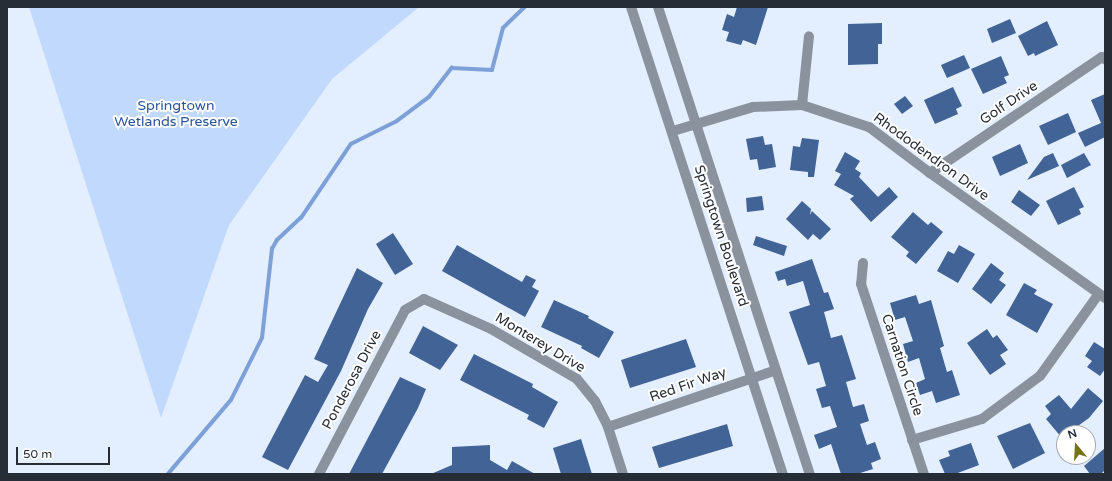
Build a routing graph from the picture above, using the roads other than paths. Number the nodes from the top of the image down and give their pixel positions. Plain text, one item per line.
1 (631, 7) edge
2 (658, 7) edge
3 (809, 36) dead end
4 (1105, 59) edge
5 (802, 105) junction
6 (697, 124) junction
7 (673, 131) junction
8 (930, 174) junction
9 (863, 263) dead end
10 (1102, 297) edge
11 (414, 303) joint
12 (776, 370) junction
13 (752, 378) junction
14 (608, 427) junction
15 (912, 440) junction
16 (319, 474) edge
17 (623, 474) edge
18 (783, 474) edge
19 (810, 474) edge
20 (924, 474) edge

1 - 7 street, Springtown Boulevard
2 - 6 street, Springtown Boulevard
3 - 5 street
4 - 8 street, Golf Drive
5 - 6 street, Rhododendron Drive
5 - 8 street, Rhododendron Drive
6 - 7 street, Rhododendron Drive
6 - 12 street, Springtown Boulevard
7 - 13 street, Springtown Boulevard
8 - 10 street, Rhododendron Drive
9 - 15 street, Carnation Circle
10 - 15 street
11 - 14 street, Monterey Drive
11 - 16 street, Ponderosa Drive
12 - 13 street, Red Fir Way
12 - 19 street, Springtown Boulevard
13 - 14 street, Red Fir Way
13 - 18 street, Springtown Boulevard
14 - 17 street, Monterey Drive
15 - 20 street, Carnation Circle

